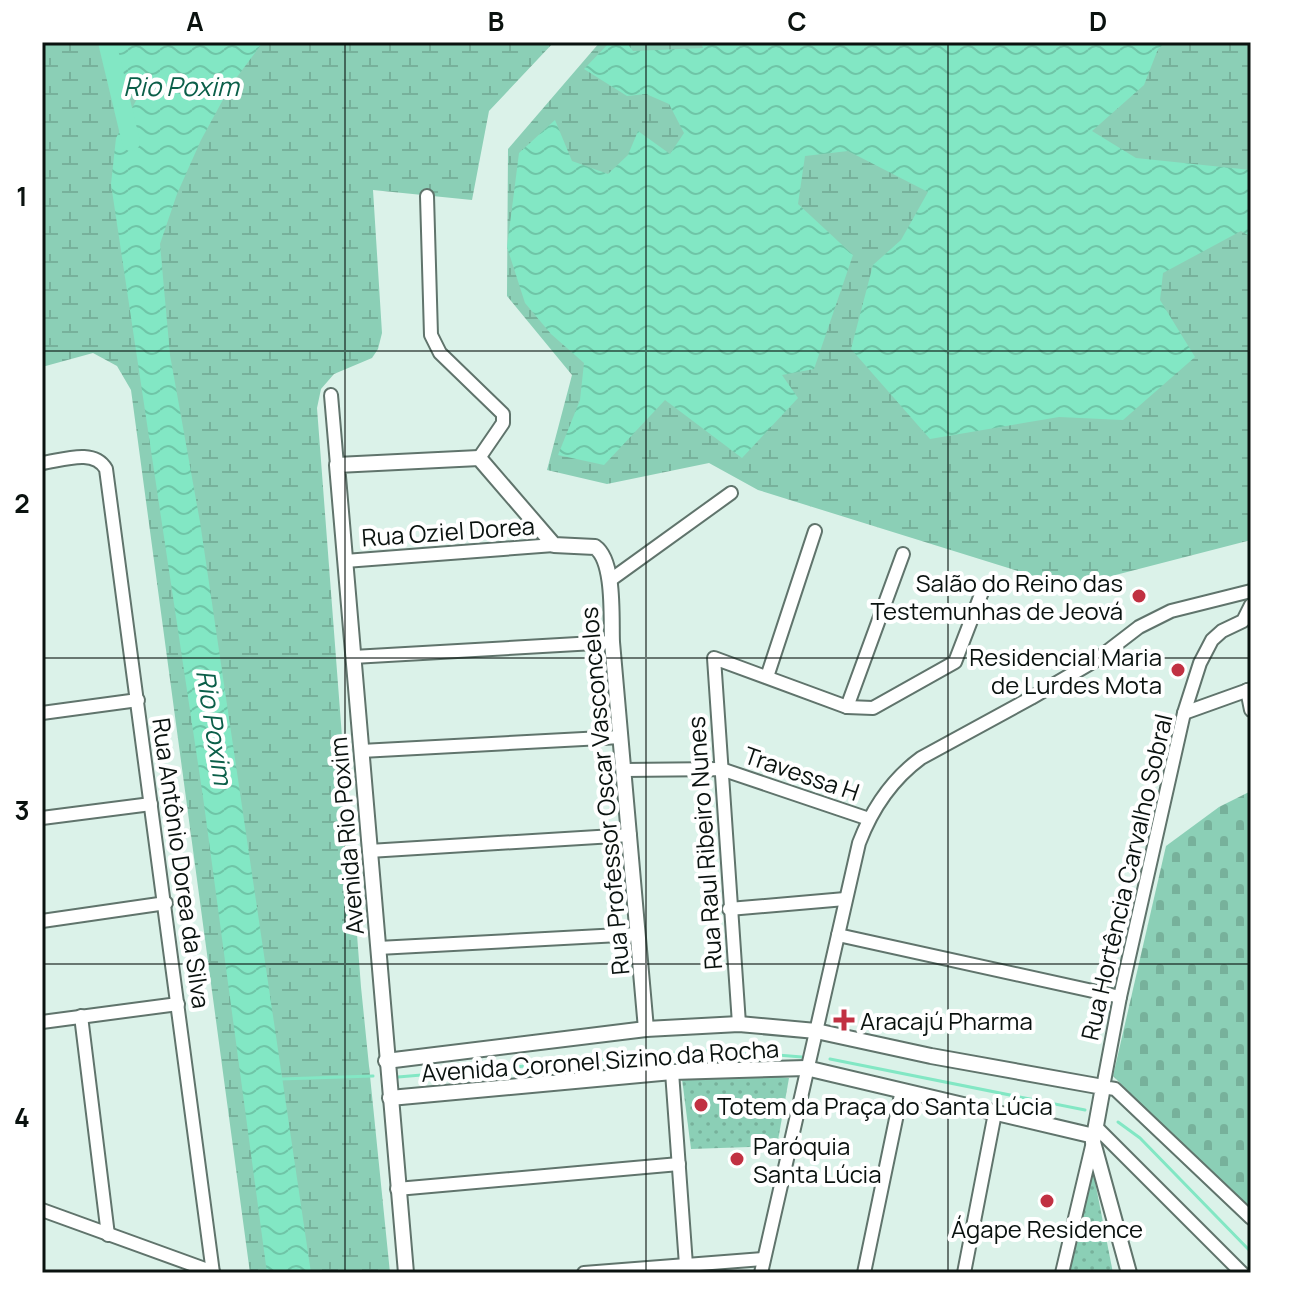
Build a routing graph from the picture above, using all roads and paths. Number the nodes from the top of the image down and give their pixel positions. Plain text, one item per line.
1 (427, 196) dead end
2 (331, 395) dead end
3 (479, 458) junction
4 (42, 463) edge
5 (337, 465) junction
6 (731, 493) dead end
7 (815, 531) dead end
8 (554, 545) junction
9 (903, 554) dead end
10 (345, 561) junction
11 (609, 581) junction
12 (1251, 591) edge
13 (982, 592) dead end
14 (1251, 605) edge
15 (612, 642) junction
16 (353, 657) junction
17 (767, 677) junction
18 (1249, 689) edge
19 (138, 700) junction
20 (847, 707) junction
21 (1251, 710) edge
22 (42, 713) edge
23 (1184, 713) junction
24 (621, 737) junction
25 (361, 751) junction
26 (721, 769) junction
27 (624, 770) junction
28 (151, 804) junction
29 (42, 818) edge
30 (869, 819) junction
31 (630, 835) junction
32 (369, 851) junction
33 (845, 899) junction
34 (166, 903) junction
35 (729, 909) junction
36 (42, 921) edge
37 (638, 934) junction
38 (838, 935) junction
39 (378, 948) junction
40 (1120, 997) junction
41 (178, 1004) junction
42 (81, 1016) junction
43 (42, 1022) edge
44 (739, 1024) junction
45 (646, 1029) junction
46 (816, 1031) junction
47 (386, 1061) junction
48 (806, 1068) junction
49 (672, 1072) junction
50 (1103, 1087) junction
51 (902, 1090) junction
52 (390, 1098) junction
53 (995, 1113) junction
54 (1094, 1135) junction
55 (679, 1164) junction
56 (397, 1189) junction
57 (42, 1210) edge
58 (1251, 1218) edge
59 (108, 1235) junction
60 (763, 1259) junction
61 (686, 1265) junction
62 (213, 1272) edge
63 (406, 1273) edge
64 (584, 1273) edge
65 (761, 1273) edge
66 (864, 1273) edge
67 (964, 1273) edge
68 (1062, 1273) edge
69 (1129, 1273) edge
70 (1242, 1273) edge

1 - 3 street
2 - 5 street, Avenida Rio Poxim
3 - 5 street
3 - 8 street
4 - 19 street, Rua Antônio Dorea da Silva
5 - 10 street, Avenida Rio Poxim
6 - 11 street
7 - 17 street
8 - 10 street, Rua Oziel Dorea
8 - 11 street, Rua Professor Oscar Vasconcelos
9 - 20 street
10 - 16 street, Avenida Rio Poxim
11 - 15 street, Rua Professor Oscar Vasconcelos
12 - 30 street
13 - 20 street
14 - 23 street, Rua Hortência Carvalho Sobral
15 - 16 street
15 - 24 street, Rua Professor Oscar Vasconcelos
16 - 25 street, Avenida Rio Poxim
17 - 20 street
17 - 26 street, Rua Raul Ribeiro Nunes
18 - 21 street
18 - 23 street
19 - 22 street
19 - 28 street, Rua Antônio Dorea da Silva
23 - 40 street, Rua Hortência Carvalho Sobral
24 - 25 street
24 - 27 street, Rua Professor Oscar Vasconcelos
25 - 32 street, Avenida Rio Poxim
26 - 27 street, Travessa H
26 - 30 street, Travessa H
26 - 35 street, Rua Raul Ribeiro Nunes
27 - 31 street, Rua Professor Oscar Vasconcelos
28 - 29 street
28 - 34 street, Rua Antônio Dorea da Silva
30 - 33 street
31 - 32 street
31 - 37 street, Rua Professor Oscar Vasconcelos
32 - 39 street, Avenida Rio Poxim
33 - 35 street
33 - 38 street
34 - 36 street
34 - 41 street, Rua Antônio Dorea da Silva
35 - 44 street, Rua Raul Ribeiro Nunes
37 - 39 street
37 - 45 street, Rua Professor Oscar Vasconcelos
38 - 40 street
38 - 46 street
39 - 47 street, Avenida Rio Poxim
40 - 50 street, Rua Hortência Carvalho Sobral
41 - 42 street
41 - 62 street, Rua Antônio Dorea da Silva
42 - 43 street
42 - 59 street
44 - 45 street
44 - 46 street
45 - 47 street
46 - 48 street
46 - 50 street
47 - 52 street, Avenida Rio Poxim
48 - 49 street, Avenida Coronel Sizino da Rocha
48 - 51 street, Avenida Coronel Sizino da Rocha
48 - 60 street
49 - 52 street, Avenida Coronel Sizino da Rocha
49 - 55 street
50 - 54 street
50 - 58 street
51 - 53 street, Avenida Coronel Sizino da Rocha
51 - 66 street
52 - 56 street, Avenida Rio Poxim
53 - 54 street, Avenida Coronel Sizino da Rocha
53 - 67 street
54 - 68 street
54 - 69 street
54 - 70 street
55 - 56 street
55 - 61 street
56 - 63 street, Avenida Rio Poxim
57 - 59 street
59 - 62 street
60 - 61 street
60 - 65 street
61 - 64 street

